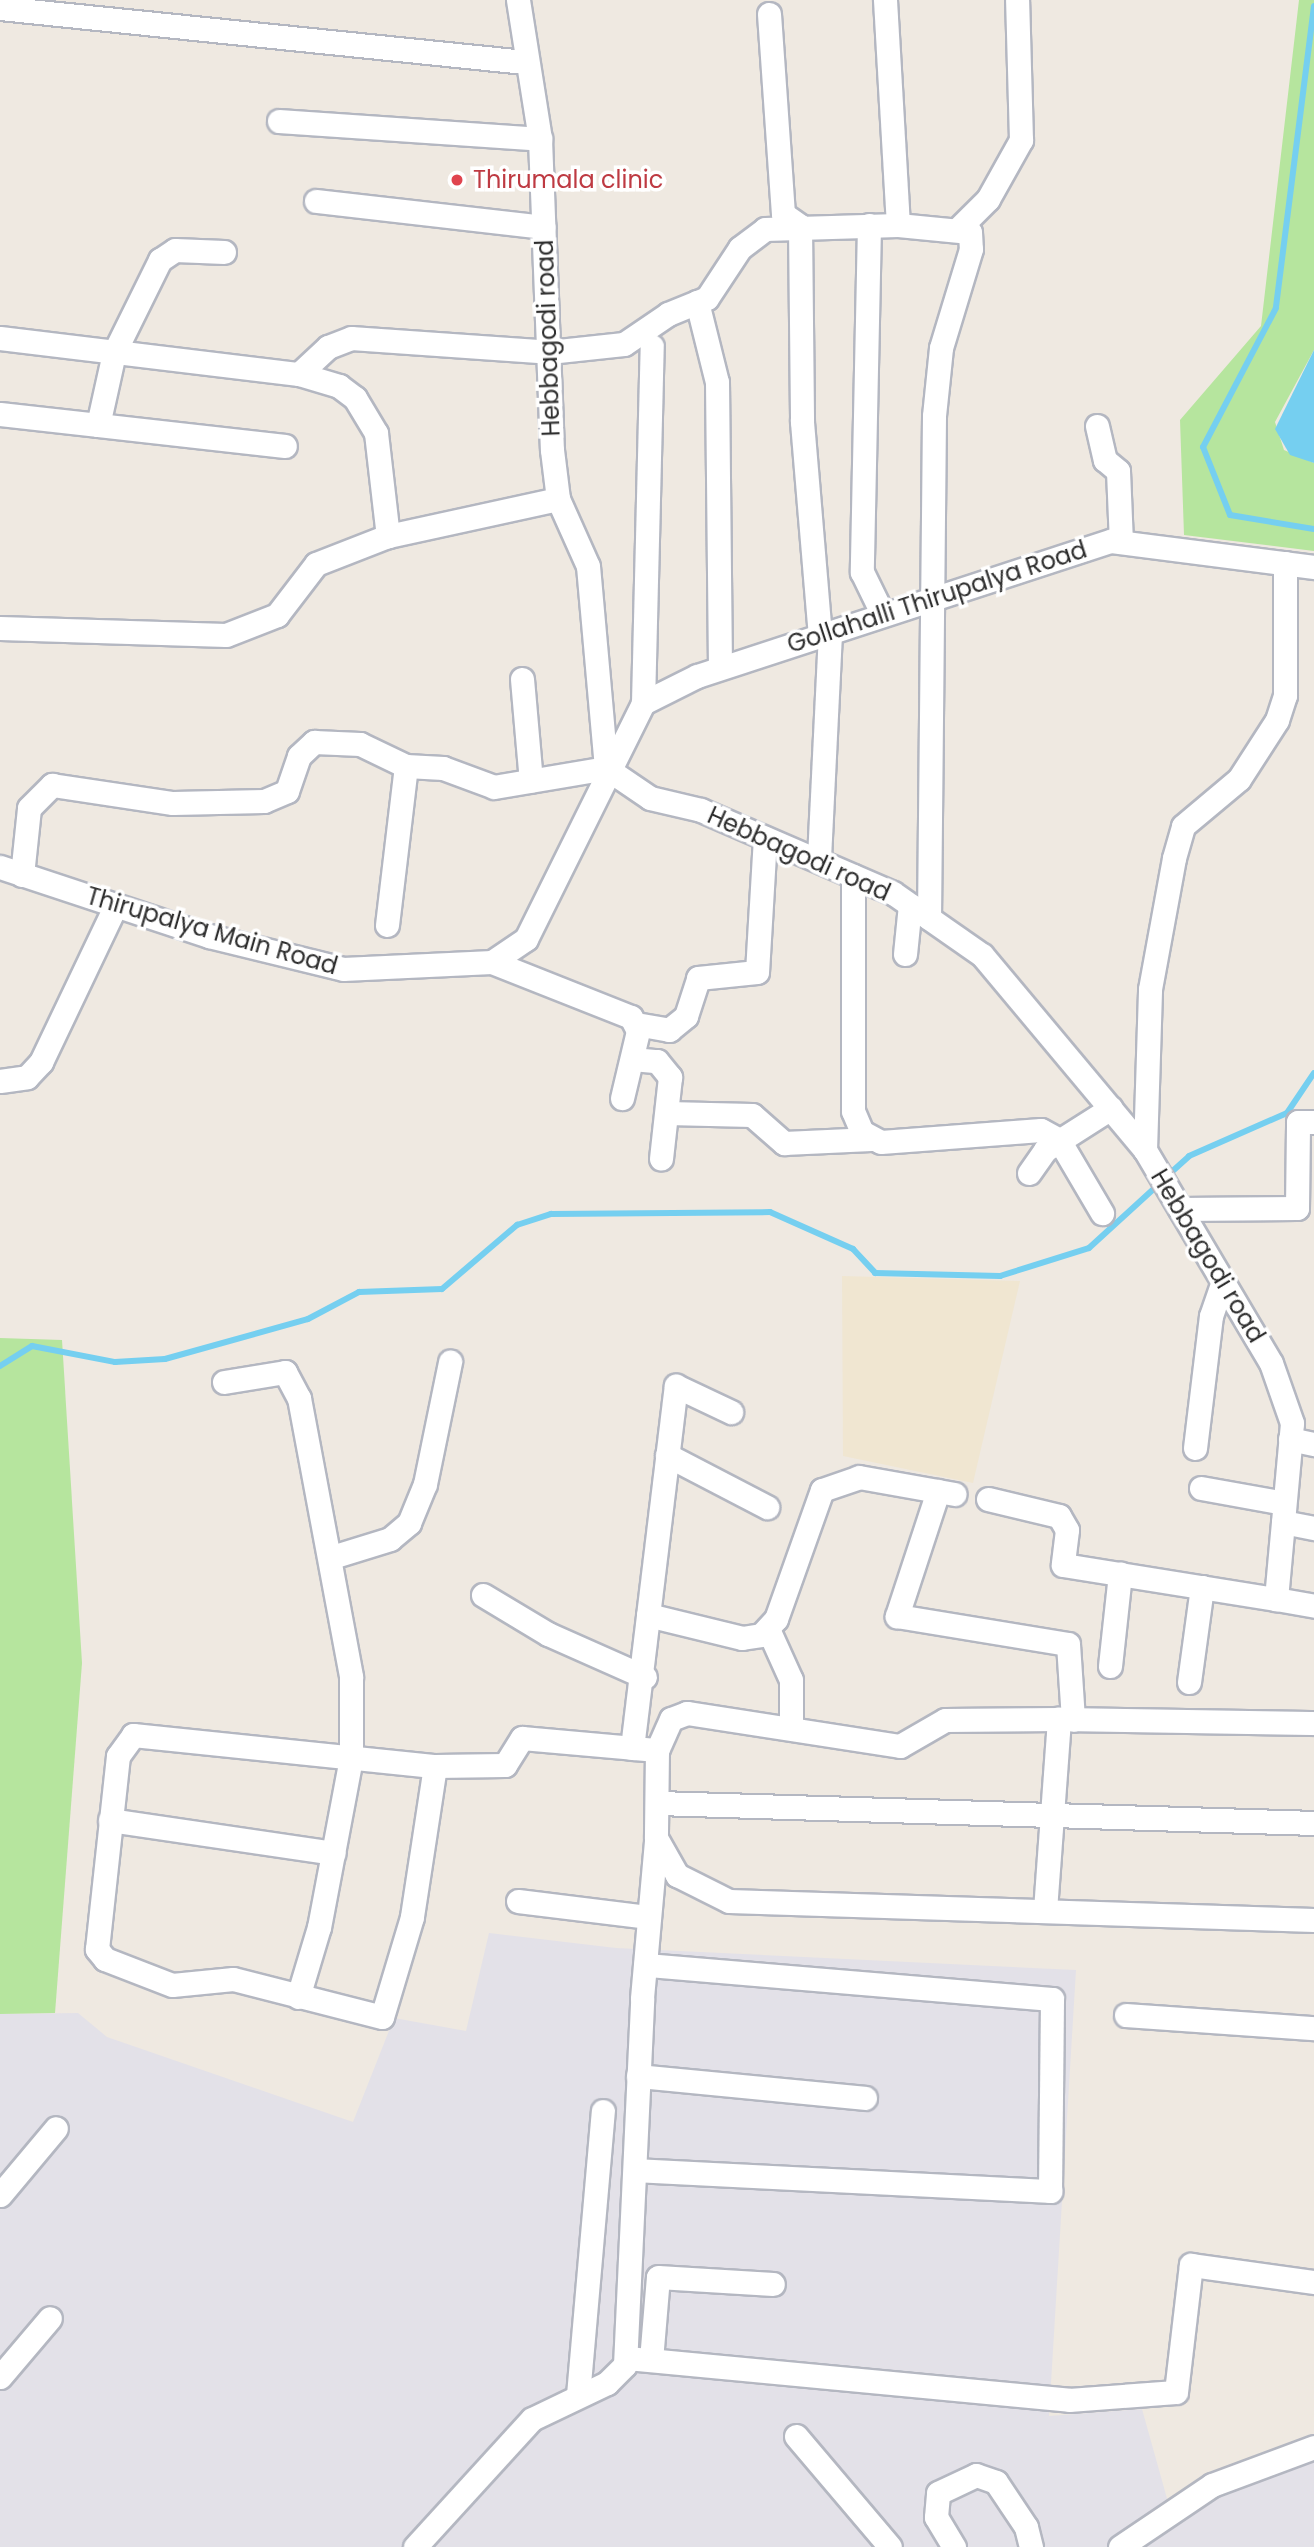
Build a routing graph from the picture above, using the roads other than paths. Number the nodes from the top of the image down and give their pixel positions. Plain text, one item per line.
1 (518, 0) edge
2 (885, 0) edge
3 (1017, 0) edge
4 (0, 8) edge
5 (769, 14) dead end
6 (524, 62) junction
7 (279, 121) dead end
8 (540, 139) junction
9 (316, 201) dead end
10 (869, 225) junction
11 (898, 225) junction
12 (800, 226) junction
13 (544, 227) junction
14 (960, 228) junction
15 (224, 252) dead end
16 (697, 302) junction
17 (0, 338) edge
18 (652, 346) dead end
19 (549, 352) junction
20 (114, 354) junction
21 (299, 374) junction
22 (0, 414) edge
23 (98, 425) junction
24 (1097, 426) dead end
25 (285, 446) dead end
26 (558, 499) junction
27 (388, 536) junction
28 (1121, 542) junction
29 (1285, 563) junction
30 (1314, 567) edge
31 (934, 597) junction
32 (882, 613) junction
33 (0, 628) edge
34 (825, 634) junction
35 (720, 667) junction
36 (522, 679) dead end
37 (643, 703) junction
38 (406, 766) junction
39 (606, 768) junction
40 (531, 781) junction
41 (765, 838) junction
42 (819, 858) junction
43 (0, 867) edge
44 (22, 874) junction
45 (853, 876) junction
46 (910, 905) junction
47 (116, 907) junction
48 (929, 918) junction
49 (387, 926) dead end
50 (905, 954) dead end
51 (492, 962) junction
52 (636, 1024) junction
53 (632, 1059) junction
54 (0, 1081) edge
55 (622, 1098) dead end
56 (1111, 1108) junction
57 (667, 1113) junction
58 (1314, 1122) edge
59 (870, 1139) junction
60 (1059, 1140) junction
61 (1145, 1150) junction
62 (661, 1159) dead end
63 (1029, 1173) dead end
64 (1180, 1209) junction
65 (1102, 1213) dead end
66 (1223, 1282) junction
67 (450, 1362) dead end
68 (224, 1382) dead end
69 (732, 1412) dead end
70 (1290, 1439) junction
71 (1314, 1444) edge
72 (1195, 1448) dead end
73 (667, 1455) junction
74 (1201, 1488) dead end
75 (988, 1499) dead end
76 (767, 1507) dead end
77 (1284, 1513) junction
78 (1314, 1528) edge
79 (332, 1557) junction
80 (1120, 1574) junction
81 (1202, 1587) junction
82 (483, 1595) dead end
83 (1276, 1599) junction
84 (1314, 1606) edge
85 (648, 1615) junction
86 (768, 1629) junction
87 (1110, 1665) dead end
88 (645, 1677) junction
89 (1189, 1682) dead end
90 (1066, 1720) junction
91 (1314, 1723) edge
92 (791, 1727) junction
93 (632, 1748) junction
94 (657, 1750) junction
95 (351, 1758) junction
96 (435, 1766) junction
97 (657, 1803) junction
98 (1052, 1815) junction
99 (110, 1819) junction
100 (1314, 1824) edge
101 (656, 1838) junction
102 (334, 1853) junction
103 (518, 1901) dead end
104 (1045, 1910) junction
105 (649, 1917) junction
106 (1314, 1920) edge
107 (645, 1965) junction
108 (298, 1997) junction
109 (1126, 2015) dead end
110 (1314, 2028) edge
111 (638, 2077) junction
112 (865, 2098) dead end
113 (603, 2111) dead end
114 (56, 2128) dead end
115 (635, 2170) junction
116 (0, 2195) edge
117 (1314, 2282) edge
118 (773, 2284) dead end
119 (50, 2318) dead end
120 (627, 2358) junction
121 (651, 2360) junction
122 (0, 2377) edge
123 (578, 2395) junction
124 (796, 2436) dead end
125 (1314, 2447) edge
126 (415, 2547) edge
127 (890, 2547) edge
128 (954, 2547) edge
129 (1031, 2547) edge
130 (1120, 2547) edge

1 - 6 street, Hebbagodi road
2 - 11 street
3 - 14 street
4 - 6 street
5 - 12 street
6 - 8 street, Hebbagodi road
7 - 8 street
8 - 13 street, Hebbagodi road
9 - 13 street
10 - 11 street
10 - 12 street
10 - 32 street
11 - 14 street
12 - 16 street
12 - 34 street
13 - 19 street, Hebbagodi road
14 - 31 street
15 - 20 street
16 - 19 street
16 - 35 street
17 - 20 street
18 - 37 street
19 - 21 street
19 - 26 street, Hebbagodi road
20 - 21 street
20 - 23 street
21 - 27 street
22 - 23 street
23 - 25 street
24 - 28 street
26 - 27 street
26 - 39 street, Hebbagodi road
27 - 33 street
28 - 29 street, Gollahalli Thirupalya Road
28 - 31 street, Gollahalli Thirupalya Road
29 - 30 street, Gollahalli Thirupalya Road
29 - 61 street
31 - 32 street, Gollahalli Thirupalya Road
31 - 48 street
32 - 34 street, Gollahalli Thirupalya Road
34 - 35 street, Gollahalli Thirupalya Road
34 - 42 street
35 - 37 street, Gollahalli Thirupalya Road
36 - 40 street
37 - 39 street
38 - 40 street
38 - 44 street
38 - 49 street
39 - 40 street
39 - 41 street, Hebbagodi road
39 - 51 street
41 - 42 street, Hebbagodi road
41 - 52 street
42 - 45 street, Hebbagodi road
43 - 44 street, Thirupalya Main Road
44 - 47 street, Thirupalya Main Road
45 - 46 street, Hebbagodi road
45 - 59 street
46 - 48 street, Hebbagodi road
46 - 50 street
47 - 51 street, Thirupalya Main Road
47 - 54 street
48 - 56 street, Hebbagodi road
51 - 52 street
52 - 53 street
53 - 55 street
53 - 57 street
56 - 60 street
56 - 61 street, Hebbagodi road
57 - 59 street
57 - 62 street
58 - 64 street
59 - 60 street
60 - 63 street
60 - 65 street
61 - 64 street, Hebbagodi road
64 - 66 street, Hebbagodi road
66 - 70 street, Hebbagodi road
66 - 72 street
67 - 79 street
68 - 79 street
69 - 73 street
70 - 71 street
70 - 77 street, Hebbagodi road
73 - 76 street
73 - 85 street
74 - 77 street
75 - 80 street
77 - 78 street
77 - 83 street, Hebbagodi road
79 - 95 street
80 - 81 street
80 - 87 street
81 - 83 street
81 - 89 street
82 - 88 street
83 - 84 street
85 - 86 street
85 - 88 street
86 - 90 street
86 - 92 street
88 - 93 street
90 - 91 street
90 - 92 street
90 - 98 street
92 - 94 street
93 - 94 street
93 - 96 street
94 - 97 street
95 - 96 street
95 - 99 street
95 - 102 street
96 - 108 street
97 - 98 street
97 - 101 street
98 - 100 street
98 - 104 street
99 - 102 street
99 - 108 street
101 - 104 street
101 - 105 street
102 - 108 street
103 - 105 street
104 - 106 street
105 - 107 street
107 - 111 street
107 - 115 street
109 - 110 street
111 - 112 street
111 - 115 street
113 - 123 street
114 - 116 street
115 - 120 street
117 - 121 street
118 - 121 street
119 - 122 street
120 - 121 street
120 - 123 street
123 - 126 street
124 - 127 street
125 - 130 street
128 - 129 street

